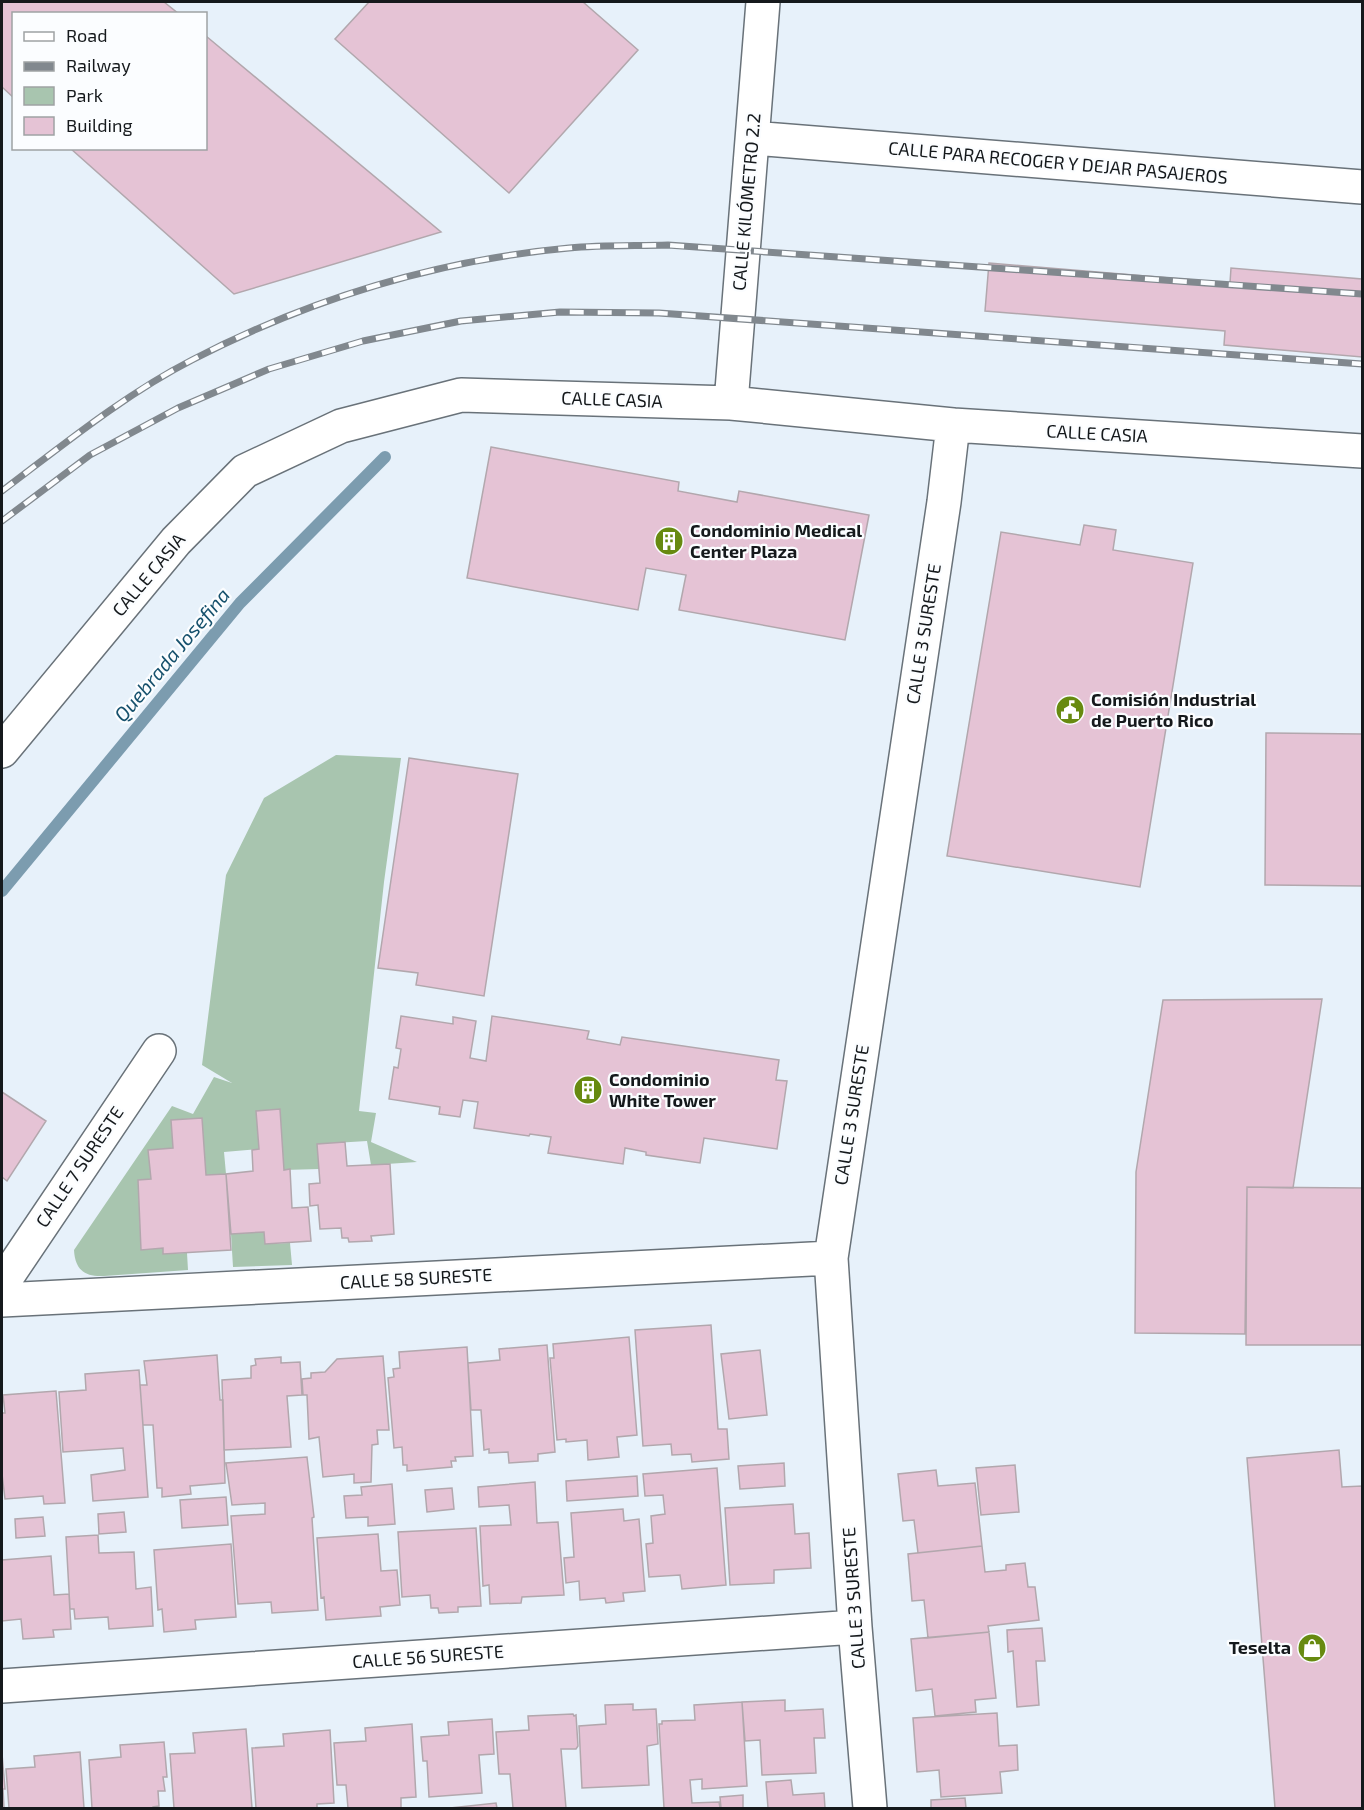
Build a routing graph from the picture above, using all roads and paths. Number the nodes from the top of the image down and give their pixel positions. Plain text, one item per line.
1 (763, 2) edge
2 (753, 138) junction
3 (1362, 187) edge
4 (731, 403) junction
5 (953, 425) junction
6 (1362, 451) edge
7 (2, 751) edge
8 (159, 1051) dead end
9 (831, 1258) junction
10 (2, 1284) edge
11 (2, 1300) edge
12 (855, 1627) junction
13 (2, 1686) edge
14 (870, 1809) edge

1 - 2 street, CALLE KILÓMETRO 2.2
2 - 3 street, CALLE PARA RECOGER Y DEJAR PASAJEROS
2 - 4 street, CALLE KILÓMETRO 2.2
4 - 5 street, CALLE CASIA
4 - 7 street, CALLE CASIA
5 - 6 street, CALLE CASIA
5 - 9 street, CALLE 3 SURESTE
8 - 10 street, CALLE 7 SURESTE
9 - 11 street, CALLE 58 SURESTE
9 - 12 street, CALLE 3 SURESTE
12 - 13 street, CALLE 56 SURESTE
12 - 14 street, CALLE 3 SURESTE

